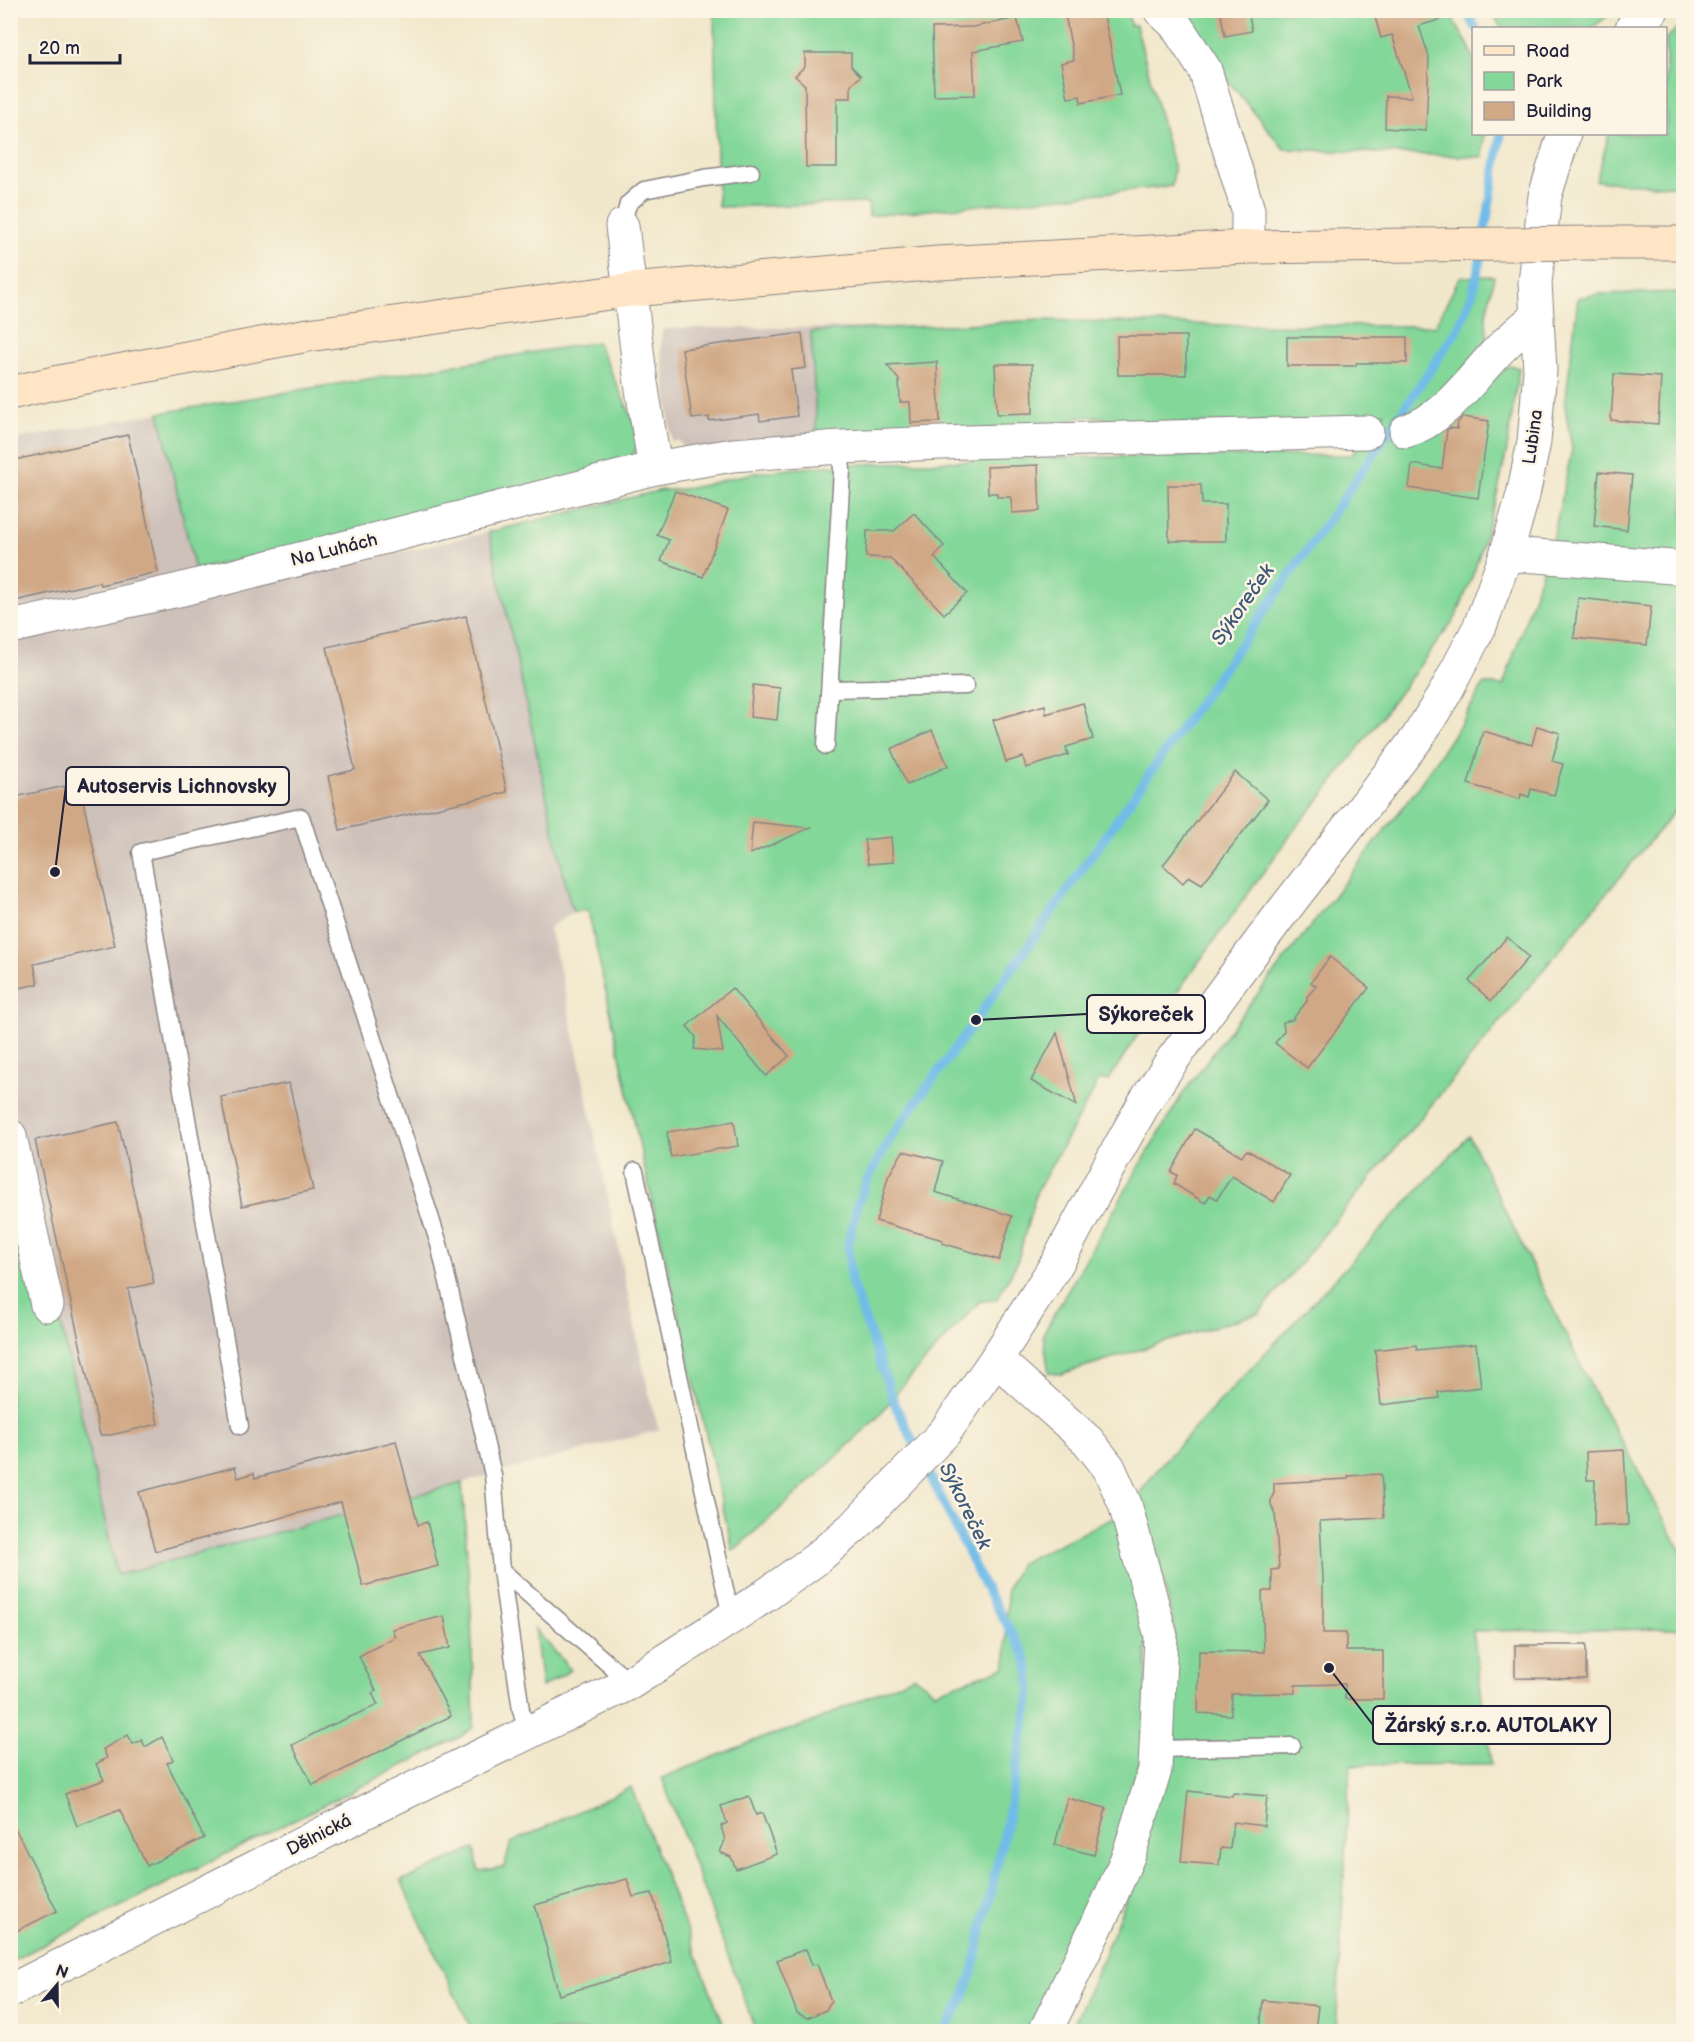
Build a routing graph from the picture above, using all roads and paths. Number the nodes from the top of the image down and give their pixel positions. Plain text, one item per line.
1 (1160, 10) edge
2 (1652, 10) edge
3 (1633, 27) edge
4 (1564, 135) edge
5 (751, 172) dead end
6 (622, 226) joint
7 (1683, 243) edge
8 (1248, 247) junction
9 (631, 290) junction
10 (1536, 316) junction
11 (10, 393) edge
12 (1406, 431) dead end
13 (1367, 432) dead end
14 (840, 447) junction
15 (655, 468) junction
16 (1506, 555) junction
17 (1683, 568) edge
18 (10, 627) edge
19 (966, 686) dead end
20 (830, 689) junction
21 (826, 746) dead end
22 (10, 1136) edge
23 (635, 1171) dead end
24 (47, 1305) dead end
25 (996, 1359) junction
26 (240, 1426) dead end
27 (501, 1570) junction
28 (731, 1617) junction
29 (630, 1683) junction
30 (527, 1732) junction
31 (1292, 1746) dead end
32 (1156, 1749) junction
33 (10, 1991) edge
34 (1045, 2031) edge

1 - 8 street
2 - 3 street
4 - 10 street, Lubina
5 - 6 lane
6 - 9 street
7 - 8 main road, bridge
8 - 9 main road
9 - 11 main road
9 - 15 street
10 - 12 street
10 - 16 street, Lubina
13 - 14 street, Na Luhách
14 - 15 street, Na Luhách
14 - 20 lane
15 - 18 street, Na Luhách
16 - 17 street
16 - 25 street, Lubina
19 - 20 lane
20 - 21 lane
22 - 24 street
23 - 28 lane
25 - 28 street, Dělnická
25 - 32 street
26 - 27 lane
27 - 29 lane
27 - 30 lane
28 - 29 street, Dělnická
29 - 30 street, Dělnická
30 - 33 street, Dělnická
31 - 32 lane
32 - 34 street

